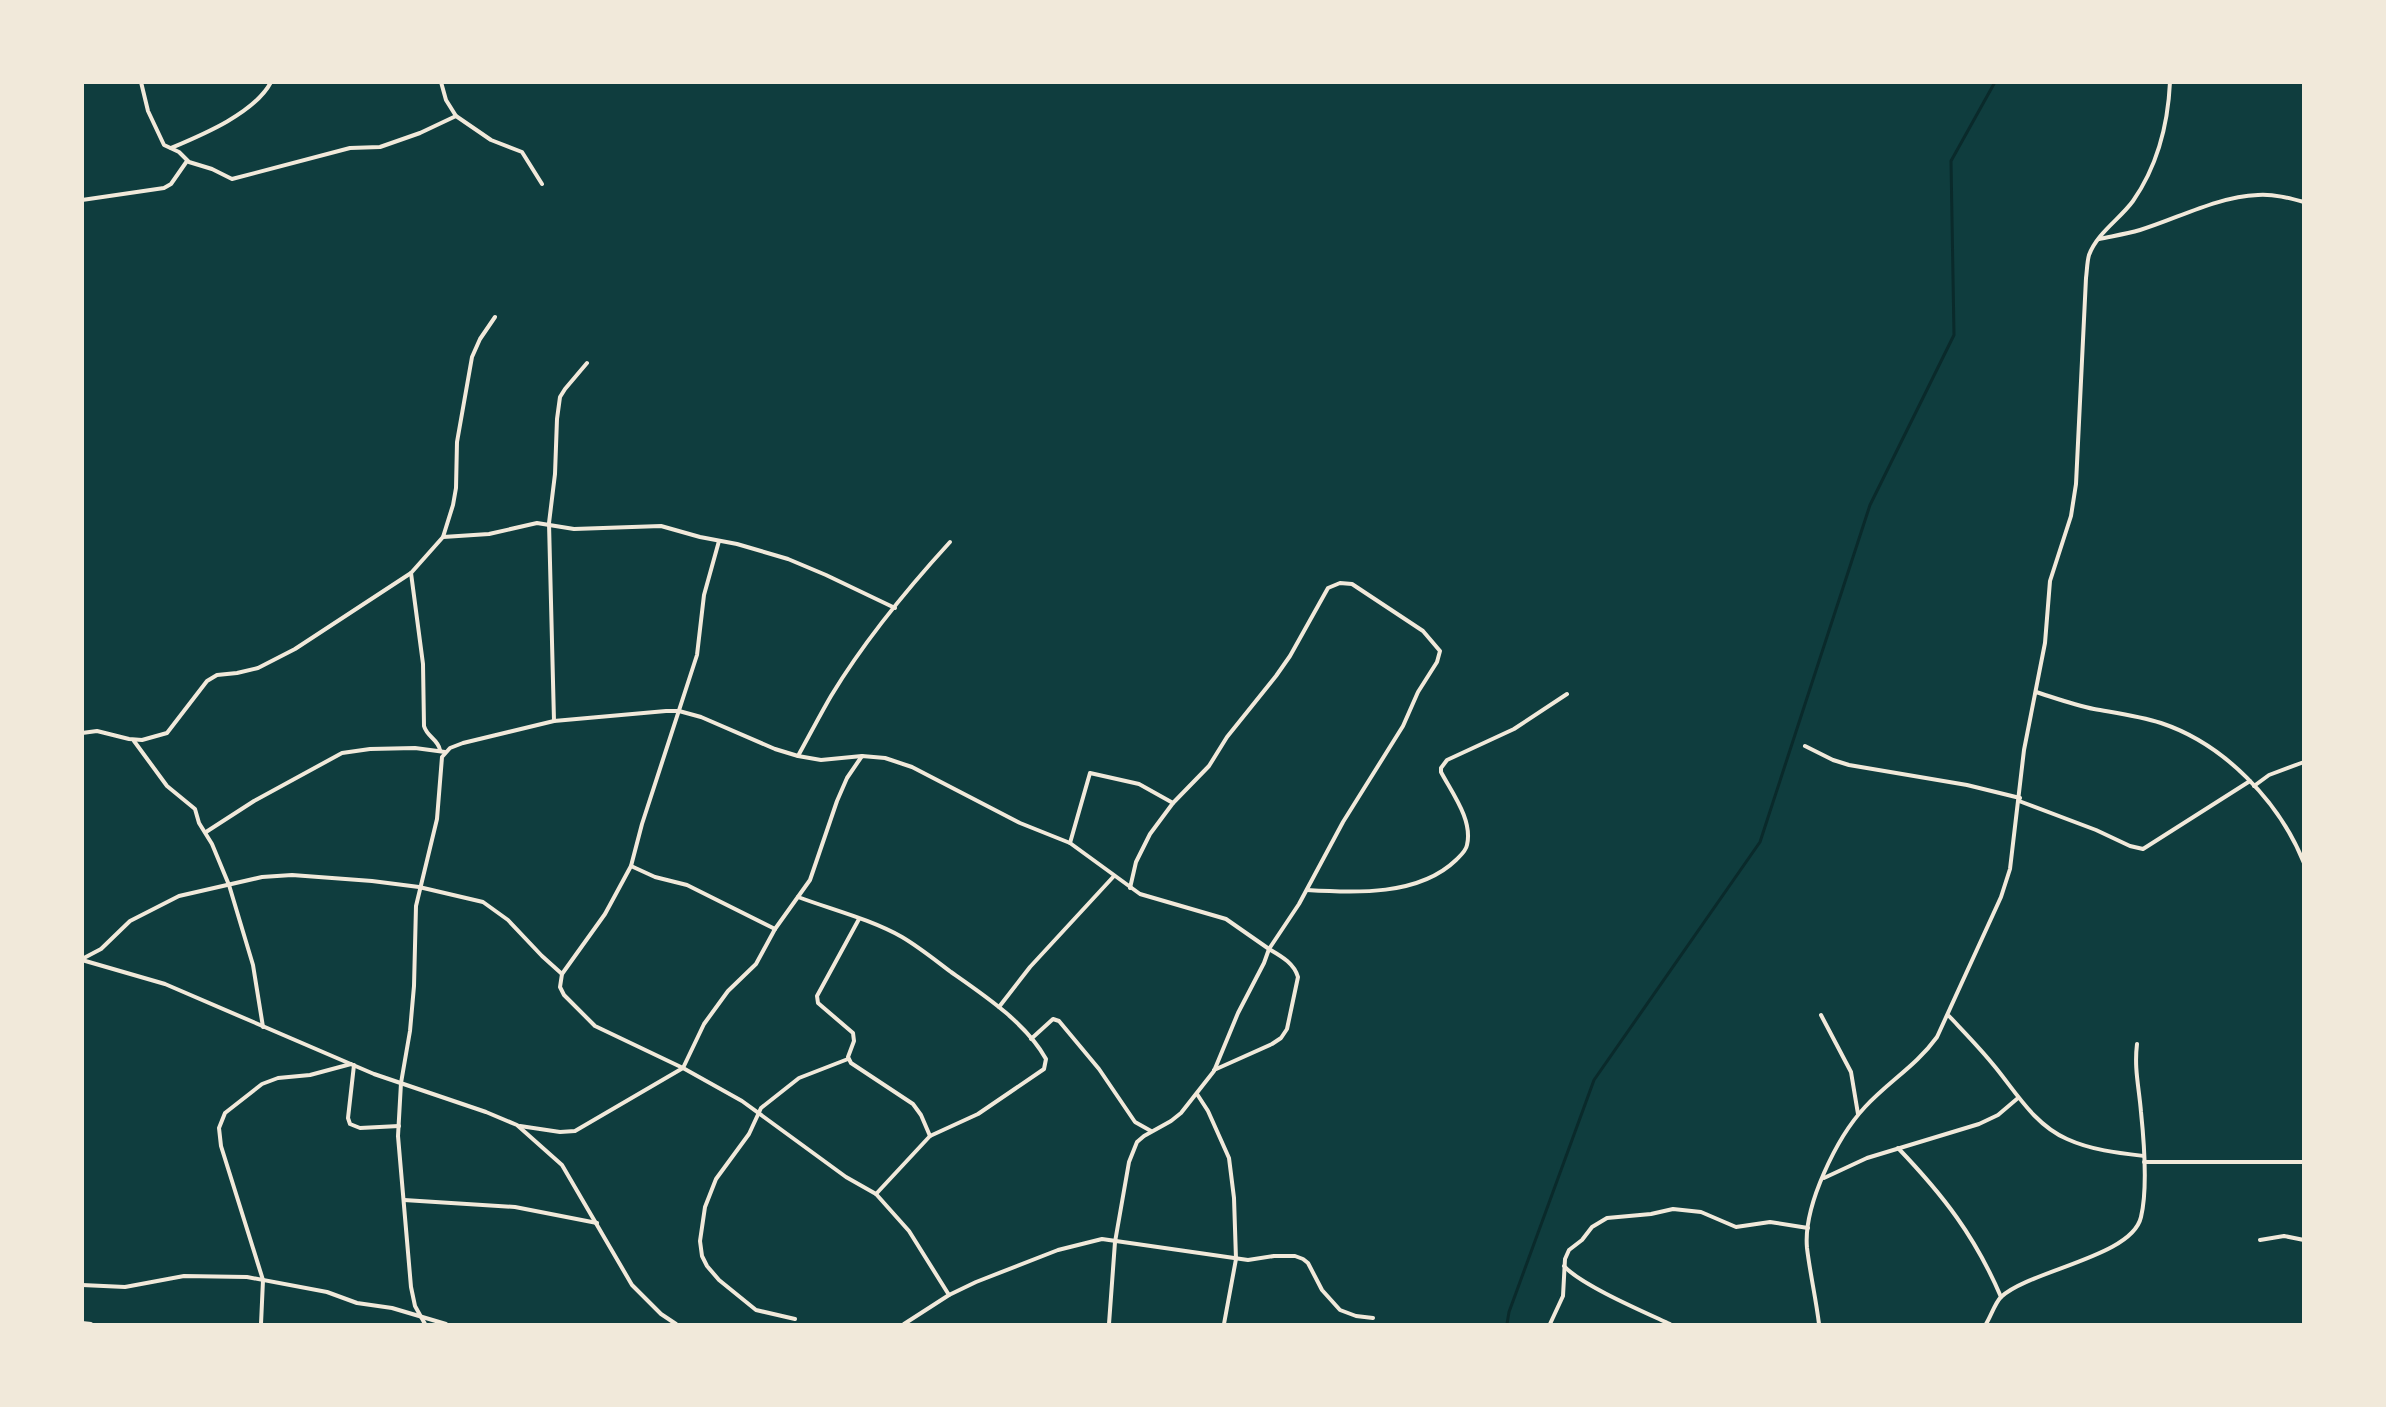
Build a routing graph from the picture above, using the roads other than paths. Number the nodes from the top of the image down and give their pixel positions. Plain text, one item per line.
1 (141, 82) edge
2 (271, 82) edge
3 (441, 82) edge
4 (2170, 82) edge
5 (456, 116) junction
6 (171, 148) junction
7 (187, 160) junction
8 (542, 184) dead end
9 (82, 200) edge
10 (2304, 202) edge
11 (2098, 239) junction
12 (495, 316) dead end
13 (586, 363) dead end
14 (549, 524) junction
15 (443, 537) junction
16 (719, 541) junction
17 (950, 542) dead end
18 (411, 573) junction
19 (895, 608) junction
20 (2036, 692) junction
21 (1567, 694) dead end
22 (679, 711) junction
23 (554, 721) junction
24 (82, 733) edge
25 (134, 740) junction
26 (1804, 746) dead end
27 (442, 751) junction
28 (798, 756) junction
29 (862, 756) junction
30 (2304, 762) edge
31 (2250, 781) junction
32 (2254, 786) junction
33 (2019, 799) junction
34 (1173, 802) junction
35 (206, 832) junction
36 (1070, 843) junction
37 (2304, 863) edge
38 (631, 866) junction
39 (1114, 876) junction
40 (229, 885) junction
41 (419, 887) junction
42 (1130, 888) junction
43 (1307, 890) junction
44 (798, 897) junction
45 (859, 919) junction
46 (775, 929) junction
47 (1269, 949) junction
48 (82, 959) edge
49 (562, 974) junction
50 (999, 1007) junction
51 (1821, 1015) dead end
52 (1949, 1016) junction
53 (263, 1027) junction
54 (1031, 1040) junction
55 (2137, 1044) dead end
56 (848, 1059) junction
57 (353, 1064) junction
58 (683, 1068) junction
59 (1214, 1071) junction
60 (401, 1083) junction
61 (1197, 1094) junction
62 (2018, 1098) junction
63 (758, 1112) junction
64 (1858, 1116) junction
65 (518, 1125) junction
66 (399, 1126) junction
67 (1151, 1131) junction
68 (930, 1136) junction
69 (1898, 1148) junction
70 (2144, 1156) junction
71 (2144, 1162) junction
72 (2304, 1162) edge
73 (1822, 1179) junction
74 (876, 1194) junction
75 (404, 1200) junction
76 (598, 1223) junction
77 (1808, 1228) junction
78 (2260, 1240) dead end
79 (2304, 1240) edge
80 (1115, 1242) junction
81 (1236, 1258) junction
82 (1564, 1266) junction
83 (263, 1280) junction
84 (82, 1286) edge
85 (949, 1295) junction
86 (2001, 1297) junction
87 (421, 1317) junction
88 (1373, 1318) dead end
89 (795, 1319) dead end
90 (82, 1323) edge
91 (91, 1324) edge
92 (261, 1324) edge
93 (425, 1324) edge
94 (446, 1324) edge
95 (676, 1324) edge
96 (904, 1324) edge
97 (1109, 1324) edge
98 (1224, 1324) edge
99 (1550, 1324) edge
100 (1670, 1324) edge
101 (1819, 1324) edge
102 (1986, 1324) edge

1 - 6 street
2 - 6 street
3 - 5 street
4 - 11 street
5 - 7 street
5 - 8 street
6 - 7 street
7 - 9 street
10 - 11 street
11 - 20 street
12 - 15 street
13 - 14 street
14 - 15 street
14 - 16 street
14 - 23 street
15 - 18 street
16 - 19 street
16 - 22 street
17 - 19 street
18 - 25 street
18 - 27 street
19 - 28 street
20 - 31 street
20 - 33 street
21 - 43 street
22 - 23 street
22 - 28 street
22 - 38 street
23 - 27 street
24 - 25 street
25 - 35 street
26 - 33 street
27 - 35 street
27 - 41 street
28 - 29 street
29 - 36 street
29 - 44 street
30 - 32 street
31 - 32 street
31 - 33 street
32 - 37 street
33 - 52 street
34 - 36 street
34 - 42 street
34 - 43 street
35 - 40 street
36 - 39 street
38 - 46 street
38 - 49 street
39 - 42 street
39 - 50 street
40 - 41 street
40 - 48 street
40 - 53 street
41 - 49 street
41 - 60 street
42 - 47 street
43 - 47 street
44 - 45 street
44 - 46 street
45 - 50 street
45 - 56 street
46 - 58 street
47 - 59 street
47 - 59 street
48 - 53 street
49 - 58 street
50 - 54 street
51 - 64 street
52 - 62 street
52 - 64 street
53 - 57 street
54 - 67 street
54 - 68 street
55 - 70 street
56 - 63 street
56 - 68 street
57 - 60 street
57 - 66 street
57 - 83 street
58 - 63 street
58 - 65 street
59 - 61 street
60 - 65 street
60 - 66 street
61 - 67 street
61 - 81 street
62 - 69 street
62 - 70 street
63 - 74 street
63 - 89 street
64 - 73 street
65 - 76 street
66 - 75 street
67 - 80 street
68 - 74 street
69 - 73 street
69 - 86 street
70 - 71 street
71 - 72 street
71 - 86 street
73 - 77 street
74 - 85 street
75 - 76 street
75 - 87 street
76 - 95 street
77 - 82 street
77 - 101 street
78 - 79 street
80 - 81 street
80 - 85 street
80 - 97 street
81 - 88 street
81 - 98 street
82 - 99 street
82 - 100 street
83 - 84 street
83 - 87 street
83 - 92 street
85 - 96 street
86 - 102 street
87 - 93 street
87 - 94 street
90 - 91 street

